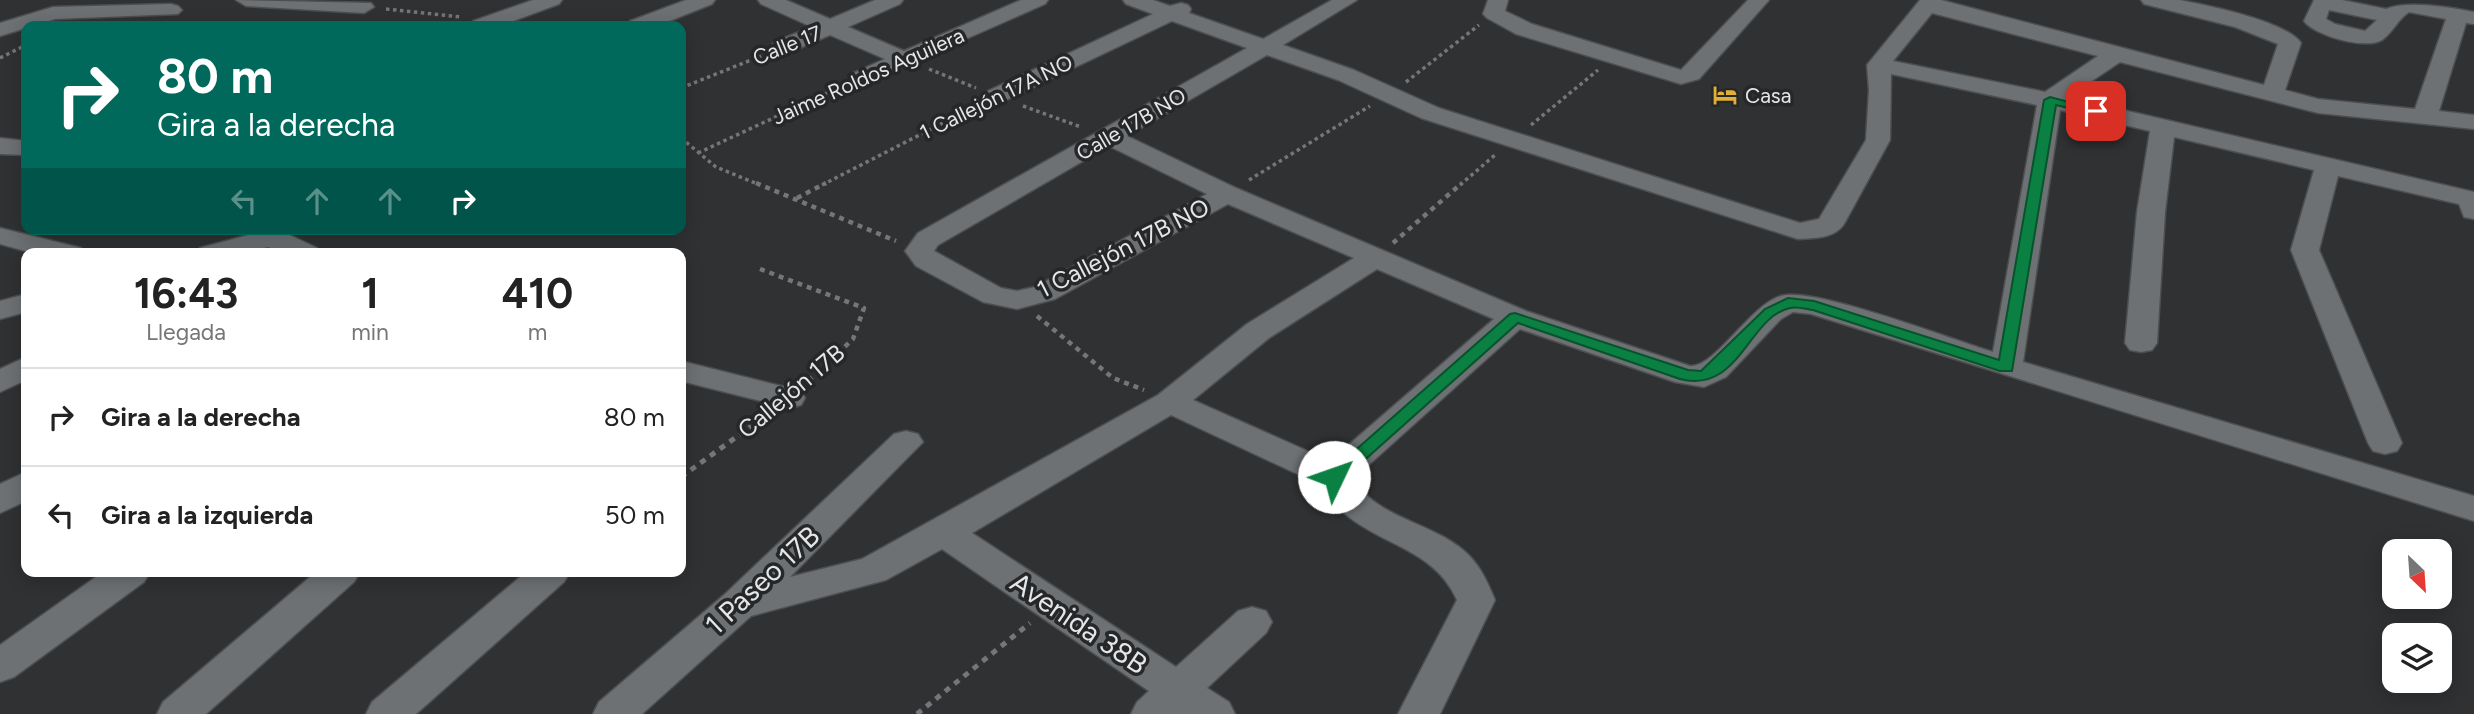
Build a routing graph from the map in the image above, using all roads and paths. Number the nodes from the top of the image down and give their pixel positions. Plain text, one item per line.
1 (246, 0) edge
2 (552, 0) edge
3 (705, 0) edge
4 (768, 0) edge
5 (893, 0) edge
6 (1038, 0) edge
7 (1133, 0) edge
8 (1198, 0) edge
9 (1347, 0) edge
10 (1759, 0) edge
11 (2151, 0) edge
12 (1929, 2) edge
13 (370, 3) edge
14 (1496, 4) edge
15 (172, 10) dead end
16 (1175, 13) junction
17 (2389, 16) dead end
18 (2466, 17) edge
19 (28, 21) edge
20 (328, 21) edge
21 (478, 21) edge
22 (495, 21) edge
23 (651, 21) edge
24 (21, 23) edge
25 (834, 26) junction
26 (0, 30) edge
27 (1268, 45) junction
28 (782, 47) joint
29 (21, 48) edge
30 (2119, 53) junction
31 (0, 58) edge
32 (902, 58) junction
33 (1878, 65) junction
34 (861, 78) joint
35 (686, 86) edge
36 (2272, 94) junction
37 (996, 96) joint
38 (2050, 100) junction
39 (2425, 116) junction
40 (2474, 122) edge
41 (2163, 128) junction
42 (1110, 137) junction
43 (686, 142) edge
44 (0, 146) edge
45 (21, 148) edge
46 (698, 153) junction
47 (2328, 166) junction
48 (1227, 194) junction
49 (796, 198) junction
50 (2474, 211) edge
51 (263, 235) edge
52 (264, 235) edge
53 (268, 235) edge
54 (0, 236) edge
55 (47, 248) edge
56 (227, 248) edge
57 (244, 248) edge
58 (295, 248) edge
59 (919, 251) junction
60 (1376, 257) junction
61 (760, 269) dead end
62 (1017, 300) junction
63 (21, 304) edge
64 (0, 310) edge
65 (1515, 317) junction
66 (2141, 342) dead end
67 (2006, 367) junction
68 (21, 370) edge
69 (686, 372) edge
70 (0, 382) edge
71 (789, 398) junction
72 (1170, 402) junction
73 (906, 442) dead end
74 (2385, 443) dead end
75 (686, 473) edge
76 (1334, 477) junction
77 (21, 487) edge
78 (0, 501) edge
79 (2474, 509) edge
80 (944, 532) junction
81 (124, 577) edge
82 (335, 577) edge
83 (545, 577) edge
84 (738, 605) junction
85 (1053, 605) junction
86 (1252, 622) dead end
87 (0, 666) edge
88 (1164, 701) edge
89 (178, 714) edge
90 (387, 714) edge
91 (614, 714) edge
92 (916, 714) edge
93 (1214, 714) edge
94 (1419, 714) edge

1 - 13 street
2 - 22 street
3 - 23 street
4 - 25 street
5 - 25 street, Calle 17
6 - 32 street, Jaime Roldos Aguilera
7 - 16 street
8 - 16 street, 1 Callejón 17A NO
9 - 27 street, Calle 17B NO
10 - 14 street
11 - 36 street
12 - 30 street
12 - 33 street
13 - 20 street
13 - 21 path
15 - 19 street
16 - 27 street
16 - 37 street, 1 Callejón 17A NO
17 - 18 street
18 - 39 street
24 - 26 street
25 - 28 street, Calle 17
25 - 32 street
27 - 33 street
27 - 42 street, Calle 17B NO
28 - 35 path, Calle 17
29 - 31 path
30 - 36 street
30 - 38 street
32 - 34 street, Jaime Roldos Aguilera
33 - 38 street
34 - 46 path, Jaime Roldos Aguilera
36 - 39 street
37 - 49 path, 1 Callejón 17A NO
38 - 41 street
38 - 67 street
39 - 40 street
41 - 47 street
41 - 66 street
42 - 48 street
42 - 59 street, Calle 17B NO
43 - 46 path
44 - 45 street
46 - 49 path
47 - 50 street
47 - 74 street
48 - 60 street
48 - 62 street, 1 Callejón 17B NO
49 - 59 path
51 - 56 street
52 - 57 street
53 - 58 street
54 - 55 street
59 - 62 street
60 - 65 street
60 - 72 street
61 - 71 path, Callejón 17B
62 - 72 path
63 - 64 street
65 - 67 street
65 - 76 street
67 - 79 street
68 - 70 street
69 - 71 street
71 - 75 path, Callejón 17B
72 - 76 street
72 - 80 street
73 - 84 street, 1 Paseo 17B
76 - 94 street
77 - 78 street
80 - 84 street
80 - 85 street, Avenida 38B
81 - 87 street
82 - 89 street
83 - 90 street
84 - 91 street, 1 Paseo 17B
85 - 88 street, Avenida 38B
85 - 92 path
86 - 88 street
88 - 93 street, Avenida 38B

